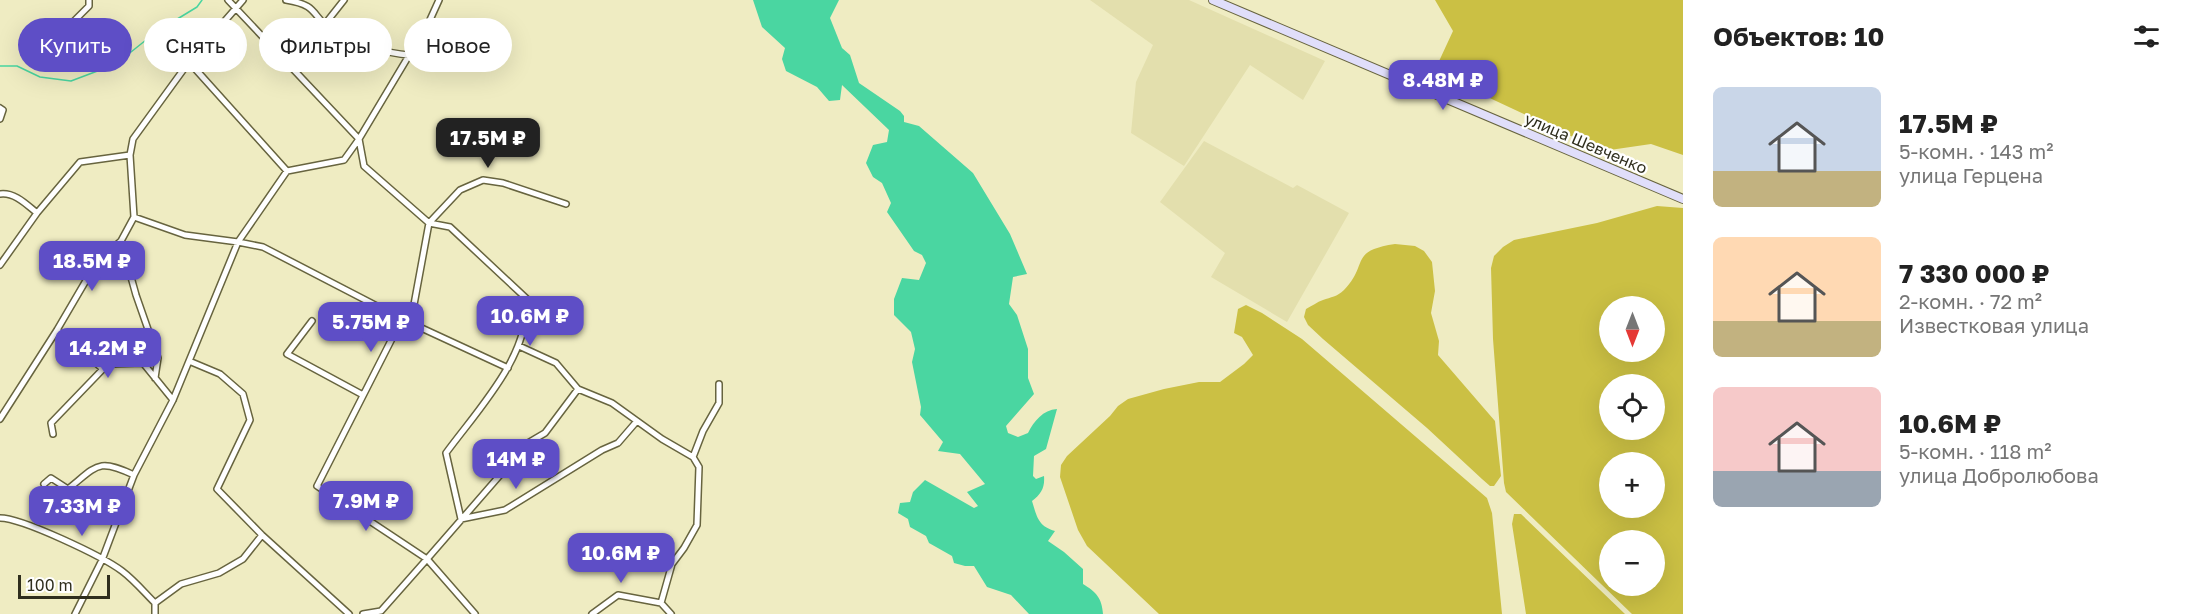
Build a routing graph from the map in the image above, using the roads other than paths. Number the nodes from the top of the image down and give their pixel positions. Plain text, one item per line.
1 (89, 0) edge
2 (228, 0) edge
3 (243, 0) edge
4 (286, 0) edge
5 (344, 0) edge
6 (439, 0) edge
7 (1213, 0) edge
8 (236, 7) junction
9 (77, 18) edge
10 (227, 18) edge
11 (320, 18) edge
12 (330, 18) edge
13 (431, 18) edge
14 (404, 63) edge
15 (182, 72) edge
16 (198, 72) edge
17 (0, 108) edge
18 (0, 119) edge
19 (359, 139) junction
20 (130, 155) junction
21 (286, 171) junction
22 (0, 194) edge
23 (1683, 199) edge
24 (566, 204) dead end
25 (37, 213) junction
26 (134, 217) junction
27 (429, 223) junction
28 (121, 241) junction
29 (238, 242) junction
30 (0, 265) edge
31 (402, 319) junction
32 (312, 321) dead end
33 (57, 330) junction
34 (519, 346) junction
35 (189, 361) junction
36 (508, 368) junction
37 (103, 369) junction
38 (154, 378) junction
39 (719, 384) dead end
40 (578, 389) junction
41 (363, 395) junction
42 (173, 400) junction
43 (0, 419) edge
44 (638, 421) junction
45 (53, 434) dead end
46 (693, 457) junction
47 (135, 475) junction
48 (44, 484) dead end
49 (0, 518) edge
50 (461, 519) junction
51 (262, 535) junction
52 (427, 559) junction
53 (102, 560) junction
54 (155, 603) junction
55 (661, 603) junction
56 (75, 614) edge
57 (155, 614) edge
58 (349, 614) edge
59 (363, 614) edge
60 (475, 614) edge
61 (592, 614) edge
62 (671, 614) edge

1 - 9 street
2 - 8 street
3 - 8 street
4 - 11 street
5 - 12 street
6 - 13 street
7 - 23 street, улица Шевченко
8 - 10 street
8 - 19 street
14 - 19 street
15 - 20 street
16 - 21 street
17 - 18 street
19 - 21 street
19 - 27 street
20 - 25 street
20 - 26 street
21 - 29 street
22 - 25 street
24 - 27 street
25 - 30 street
26 - 28 street
26 - 29 street
27 - 31 street
27 - 34 street
28 - 33 street
28 - 38 street
29 - 31 street
29 - 35 street
31 - 36 street
31 - 41 street
32 - 41 street
33 - 37 street
33 - 43 street
34 - 36 street
34 - 40 street
35 - 42 street
35 - 51 street
36 - 50 street
37 - 38 street
37 - 45 street
38 - 42 street
39 - 46 street
40 - 44 street
40 - 50 street
41 - 52 street
42 - 47 street
44 - 46 street
44 - 50 street
46 - 55 street
47 - 48 street
47 - 53 street
49 - 53 street
50 - 52 street
51 - 54 street
51 - 58 street
52 - 59 street
52 - 60 street
53 - 54 street
53 - 56 street
54 - 57 street
55 - 61 street
55 - 62 street

